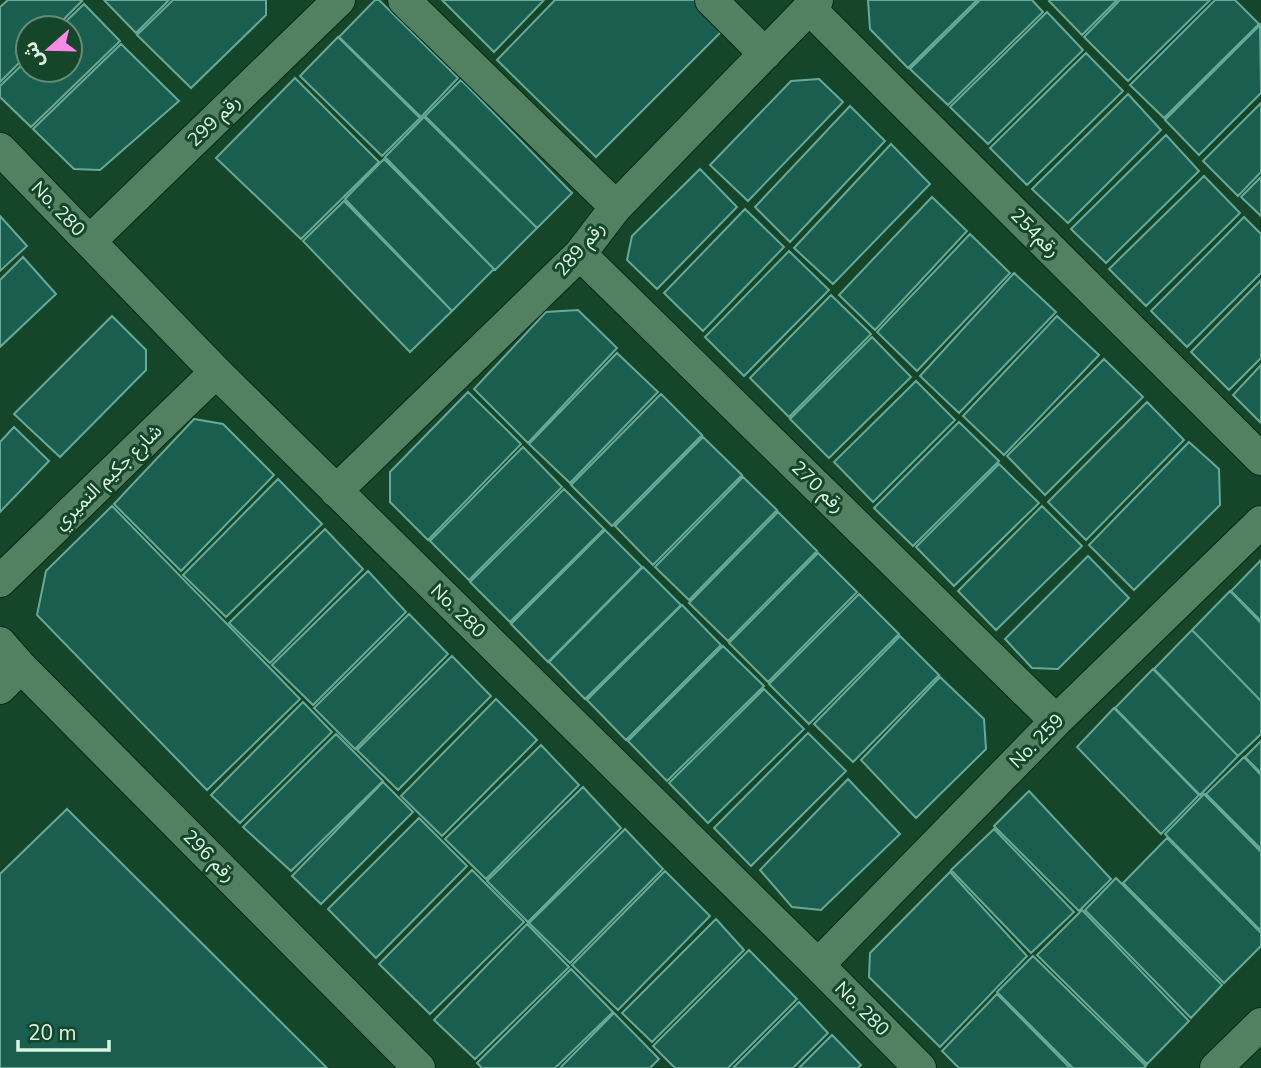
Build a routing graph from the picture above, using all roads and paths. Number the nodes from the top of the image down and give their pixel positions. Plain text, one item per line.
1 (404, 0) edge
2 (711, 0) edge
3 (332, 2) edge
4 (813, 4) edge
5 (765, 54) junction
6 (0, 149) edge
7 (616, 206) junction
8 (90, 241) junction
9 (580, 254) junction
10 (216, 372) junction
11 (1261, 458) edge
12 (335, 491) junction
13 (1261, 522) edge
14 (0, 581) edge
15 (0, 643) edge
16 (11, 677) edge
17 (1056, 721) junction
18 (818, 965) junction
19 (1261, 1024) edge
20 (419, 1068) edge
21 (920, 1068) edge
22 (1216, 1068) edge

1 - 7 street
2 - 5 street
3 - 8 street, رقم 299
4 - 5 street, رقم 289
4 - 11 street, رقم254
5 - 7 street, رقم 289
6 - 8 street, No. 280
7 - 9 street, رقم 289
8 - 10 street, No. 280
9 - 12 street, رقم 289
9 - 17 street, رقم 270
10 - 12 street, No. 280
10 - 14 street, شارع جكيم النميري
12 - 18 street, No. 280
13 - 17 street, No. 259
15 - 16 street, رقم 296
16 - 20 street, رقم 296
17 - 18 street, No. 259
18 - 21 street, No. 280
19 - 22 street

